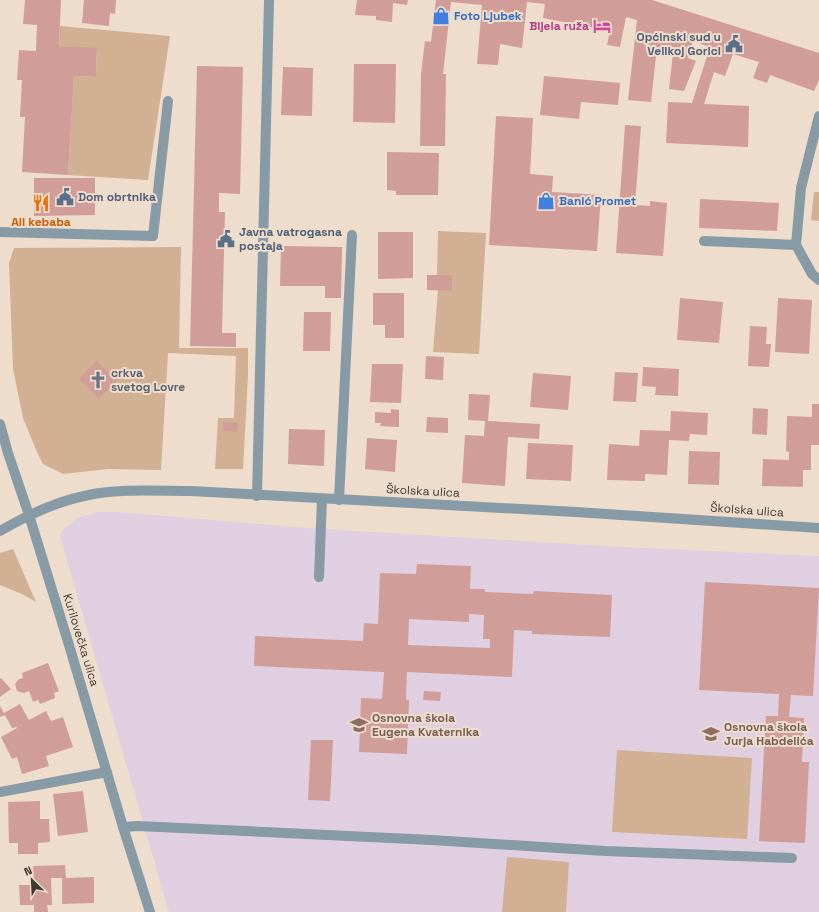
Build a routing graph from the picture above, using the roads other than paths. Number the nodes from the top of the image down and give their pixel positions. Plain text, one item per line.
1 (269, 0) edge
2 (168, 101) dead end
3 (819, 116) edge
4 (0, 232) edge
5 (352, 235) dead end
6 (704, 241) dead end
7 (796, 245) junction
8 (819, 280) edge
9 (0, 424) edge
10 (257, 496) junction
11 (322, 499) junction
12 (339, 500) junction
13 (29, 515) junction
14 (819, 528) edge
15 (0, 531) edge
16 (319, 577) dead end
17 (107, 772) junction
18 (0, 792) edge
19 (123, 827) junction
20 (792, 858) dead end
21 (150, 912) edge

1 - 10 street
2 - 4 street
3 - 7 street
5 - 12 street
6 - 7 street
7 - 8 street
9 - 13 street, Kurilovečka ulica
10 - 11 street, Školska ulica
10 - 13 street, Školska ulica
11 - 12 street, Školska ulica
11 - 16 street
12 - 14 street, Školska ulica
13 - 15 street
13 - 17 street, Kurilovečka ulica
17 - 18 street
17 - 19 street, Kurilovečka ulica
19 - 20 street
19 - 21 street, Kurilovečka ulica

